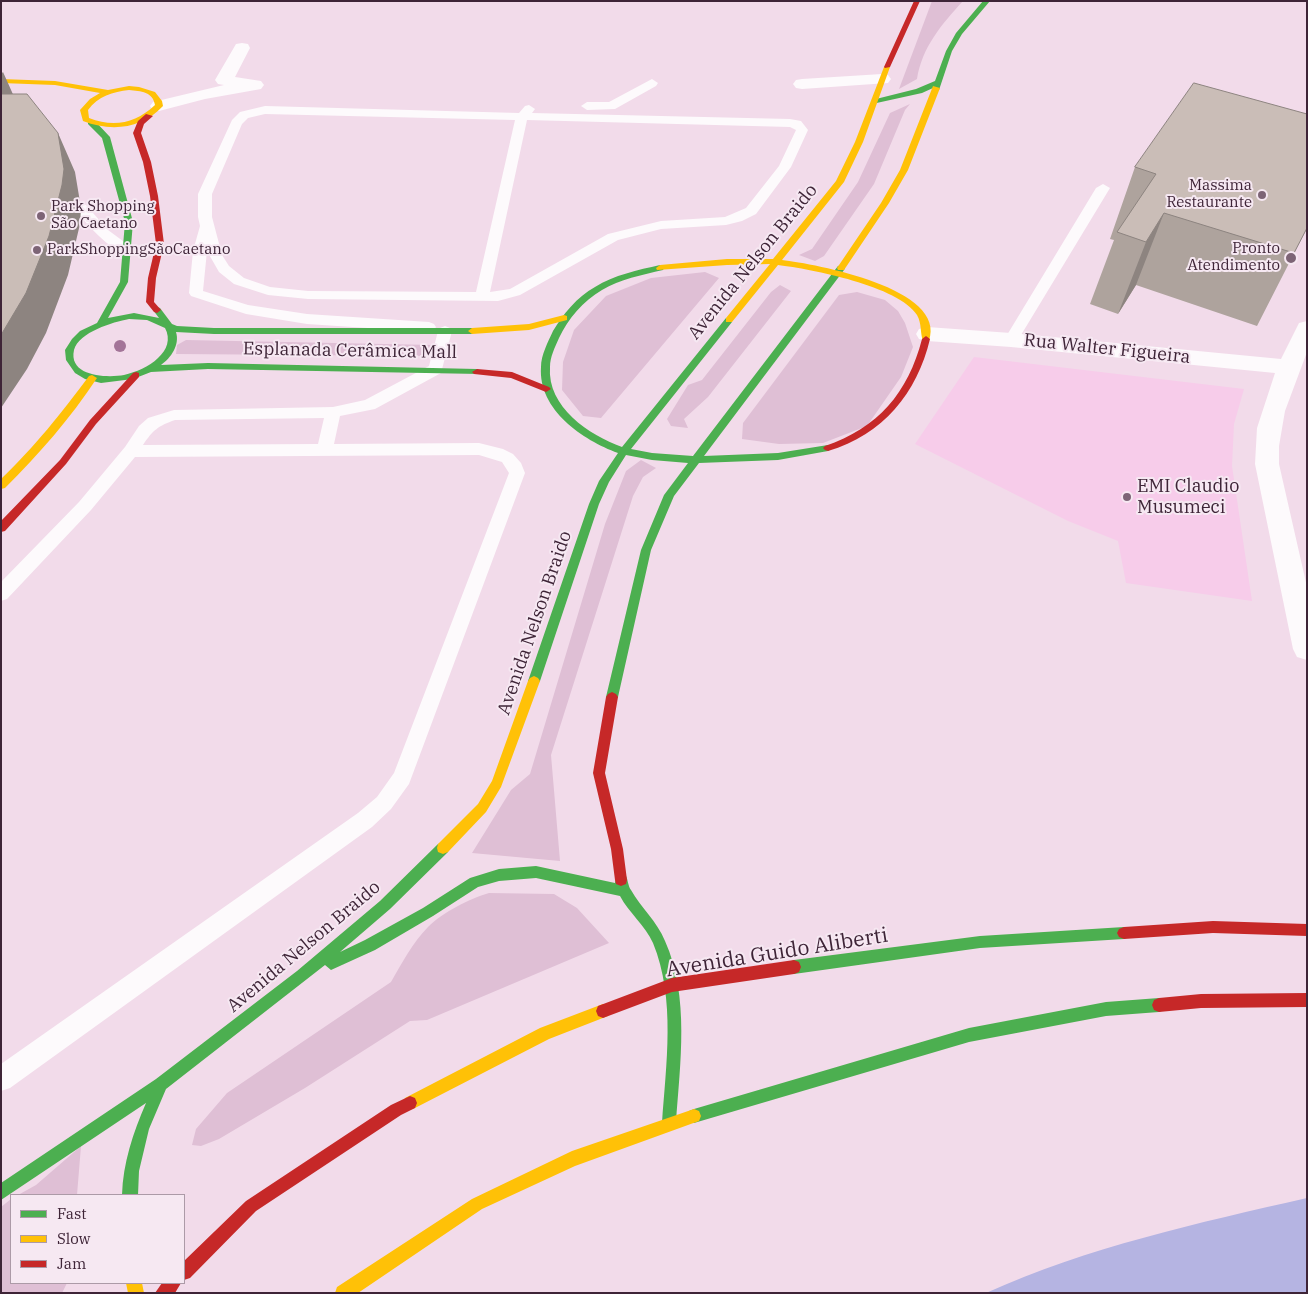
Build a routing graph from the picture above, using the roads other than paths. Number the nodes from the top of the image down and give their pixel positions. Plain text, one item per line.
1 (917, 1) edge
2 (987, 1) edge
3 (242, 48) dead end
4 (882, 79) junction
5 (224, 80) junction
6 (1, 81) edge
7 (652, 83) dead end
8 (937, 83) junction
9 (110, 92) junction
10 (875, 102) junction
11 (70, 105) dead end
12 (154, 106) junction
13 (84, 110) junction
14 (610, 112) junction
15 (522, 117) junction
16 (91, 122) junction
17 (1103, 188) dead end
18 (81, 208) dead end
19 (207, 226) junction
20 (126, 250) junction
21 (777, 262) junction
22 (837, 274) junction
23 (482, 298) junction
24 (564, 318) junction
25 (101, 323) junction
26 (166, 324) junction
27 (1307, 328) edge
28 (445, 331) junction
29 (465, 331) junction
30 (927, 334) junction
31 (1011, 340) junction
32 (1288, 366) junction
33 (150, 369) junction
34 (436, 370) junction
35 (136, 375) junction
36 (92, 378) junction
37 (546, 389) junction
38 (333, 412) junction
39 (325, 450) junction
40 (131, 451) junction
41 (623, 452) junction
42 (694, 460) junction
43 (1, 485) edge
44 (1, 528) edge
45 (1, 594) edge
46 (1307, 649) edge
47 (622, 890) junction
48 (1307, 930) edge
49 (302, 976) junction
50 (672, 985) junction
51 (1307, 1000) edge
52 (1, 1079) edge
53 (161, 1084) junction
54 (669, 1123) junction
55 (1, 1192) edge
56 (130, 1194) edge
57 (185, 1271) edge
58 (172, 1284) edge
59 (163, 1293) edge
60 (343, 1293) edge

1 - 4 main road, Avenida Nelson Braido
2 - 8 main road
3 - 5 street
4 - 10 main road, Avenida Nelson Braido
4 - 10 street
5 - 12 street
5 - 12 street
6 - 9 main road
7 - 14 lane
8 - 10 main road
8 - 22 main road
9 - 12 main road
9 - 13 main road
10 - 21 main road, Avenida Nelson Braido
11 - 13 main road
12 - 16 main road
12 - 26 main road
13 - 16 main road
14 - 15 lane
14 - 23 lane
15 - 19 lane
15 - 23 lane
16 - 20 main road
17 - 31 lane
18 - 20 lane
19 - 23 lane
19 - 29 lane
20 - 25 main road
21 - 22 main road
21 - 24 main road
21 - 41 main road, Avenida Nelson Braido
22 - 30 main road
22 - 42 main road
24 - 29 main road, Esplanada Cerâmica Mall
24 - 37 main road
25 - 26 main road
25 - 36 main road
26 - 28 main road, Esplanada Cerâmica Mall
26 - 33 main road
27 - 32 street
28 - 29 main road, Esplanada Cerâmica Mall
28 - 34 lane
30 - 31 street, Rua Walter Figueira
30 - 42 main road
31 - 32 street, Rua Walter Figueira
32 - 46 street
33 - 34 main road, Esplanada Cerâmica Mall
33 - 35 main road
34 - 37 main road, Esplanada Cerâmica Mall
34 - 38 lane
35 - 36 main road
35 - 44 main road
36 - 43 main road
37 - 41 main road
38 - 39 lane
38 - 40 lane
39 - 40 lane
39 - 52 lane
40 - 45 lane
41 - 42 main road
41 - 49 main road, Avenida Nelson Braido
42 - 47 main road
47 - 49 main road
47 - 50 main road
48 - 50 main road, Avenida Guido Aliberti
49 - 53 main road, Avenida Nelson Braido
50 - 54 main road
50 - 57 main road, Avenida Guido Aliberti
51 - 54 main road
53 - 55 main road
53 - 56 main road, Avenida Nelson Braido
54 - 60 main road
58 - 59 main road

